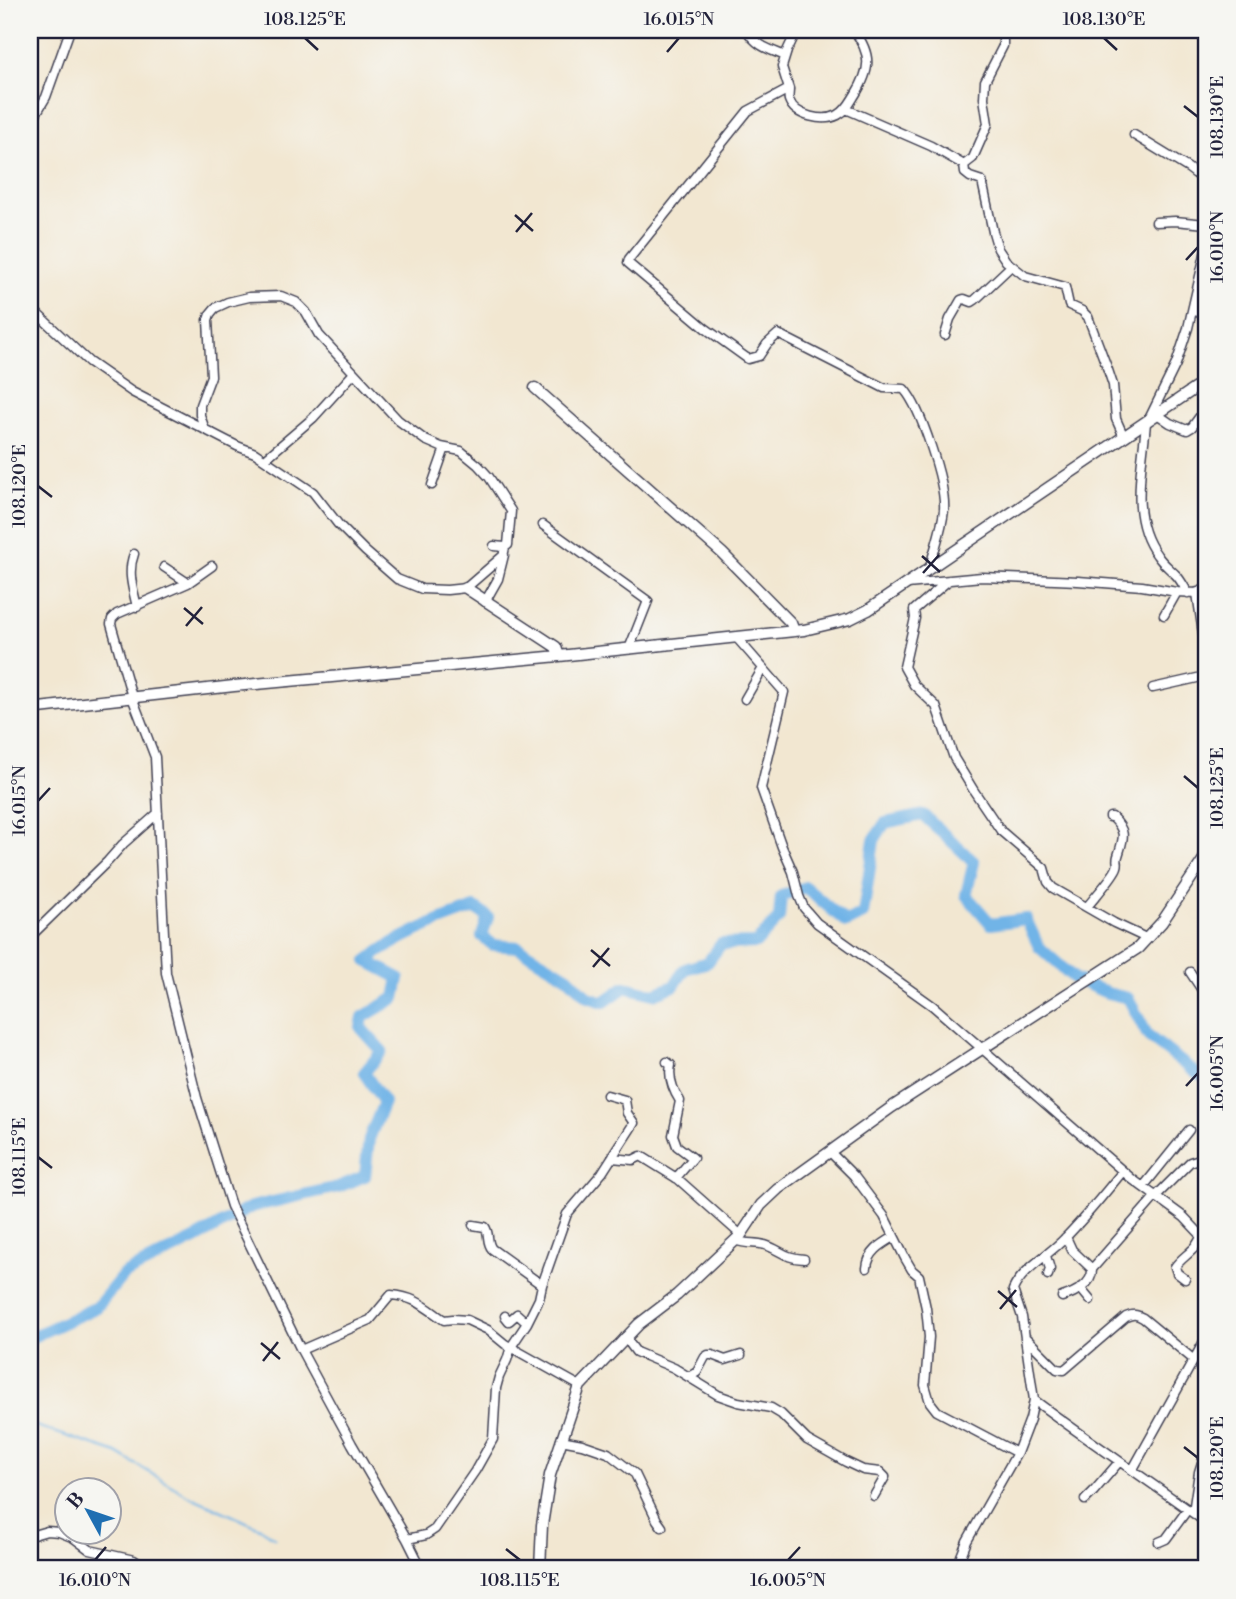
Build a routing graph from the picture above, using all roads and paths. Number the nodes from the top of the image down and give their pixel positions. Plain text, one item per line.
1 (70, 30) edge
2 (747, 30) edge
3 (797, 30) edge
4 (854, 30) edge
5 (1003, 30) edge
6 (785, 56) junction
7 (789, 89) junction
8 (846, 109) junction
9 (30, 124) edge
10 (1134, 135) dead end
11 (964, 165) junction
12 (1206, 201) edge
13 (1156, 222) dead end
14 (1206, 224) edge
15 (1206, 250) edge
16 (1011, 266) junction
17 (30, 307) edge
18 (1193, 309) junction
19 (1206, 317) edge
20 (945, 335) dead end
21 (354, 373) junction
22 (1206, 381) edge
23 (535, 388) dead end
24 (1206, 408) edge
25 (1157, 414) junction
26 (1147, 421) junction
27 (205, 430) junction
28 (1124, 437) junction
29 (445, 448) junction
30 (265, 459) junction
31 (432, 485) dead end
32 (543, 526) dead end
33 (494, 546) dead end
34 (504, 551) junction
35 (134, 554) dead end
36 (212, 566) dead end
37 (164, 567) dead end
38 (930, 568) junction
39 (949, 580) junction
40 (188, 583) junction
41 (907, 583) junction
42 (466, 588) junction
43 (1197, 591) edge
44 (1177, 592) junction
45 (485, 602) junction
46 (137, 607) junction
47 (1164, 615) dead end
48 (794, 631) junction
49 (736, 637) junction
50 (1206, 648) edge
51 (629, 649) junction
52 (559, 656) junction
53 (763, 668) junction
54 (1206, 677) edge
55 (1153, 688) dead end
56 (132, 697) junction
57 (745, 699) dead end
58 (30, 709) edge
59 (158, 813) junction
60 (1110, 817) dead end
61 (1206, 856) edge
62 (1202, 869) edge
63 (1087, 907) junction
64 (30, 937) edge
65 (1146, 939) junction
66 (1191, 972) dead end
67 (1206, 995) edge
68 (982, 1050) junction
69 (667, 1062) dead end
70 (607, 1095) dead end
71 (1189, 1130) dead end
72 (830, 1152) junction
73 (1206, 1157) edge
74 (612, 1158) junction
75 (1123, 1171) junction
76 (677, 1178) junction
77 (1143, 1187) junction
78 (1156, 1196) junction
79 (473, 1225) dead end
80 (1195, 1230) junction
81 (1206, 1233) edge
82 (894, 1237) junction
83 (1066, 1237) junction
84 (738, 1238) junction
85 (1046, 1256) junction
86 (804, 1259) dead end
87 (867, 1268) dead end
88 (1092, 1269) junction
89 (1048, 1275) dead end
90 (1185, 1279) dead end
91 (542, 1285) junction
92 (1080, 1288) junction
93 (1062, 1297) dead end
94 (1090, 1300) dead end
95 (505, 1316) dead end
96 (527, 1323) junction
97 (1025, 1337) junction
98 (625, 1338) junction
99 (1206, 1338) edge
100 (511, 1347) junction
101 (301, 1350) junction
102 (741, 1355) dead end
103 (1194, 1360) junction
104 (689, 1377) junction
105 (580, 1386) junction
106 (1034, 1400) junction
107 (561, 1440) junction
108 (1206, 1450) edge
109 (1017, 1453) junction
110 (1119, 1462) junction
111 (1133, 1469) junction
112 (874, 1496) dead end
113 (1085, 1500) dead end
114 (1190, 1511) junction
115 (1206, 1524) edge
116 (662, 1527) dead end
117 (30, 1536) edge
118 (407, 1539) junction
119 (1158, 1542) dead end
120 (1206, 1557) edge
121 (147, 1569) edge
122 (422, 1569) edge
123 (540, 1569) edge
124 (956, 1569) edge
125 (1205, 1569) edge

1 - 9 street
2 - 6 street
3 - 6 street
4 - 8 street
5 - 11 street
6 - 7 street
7 - 8 street
7 - 38 street
8 - 11 street
10 - 12 street
11 - 16 street
13 - 14 street
15 - 18 street
16 - 20 street
16 - 28 street
17 - 27 street
18 - 19 street
18 - 26 street
21 - 27 street
21 - 29 street
21 - 30 street
22 - 25 street
23 - 48 street
24 - 25 street
25 - 26 street
26 - 28 street
26 - 43 street
27 - 30 street
28 - 38 street
29 - 31 street
29 - 34 street
30 - 42 street
32 - 51 street
33 - 34 street
34 - 42 street
34 - 45 street
35 - 46 street
36 - 40 street
37 - 40 street
38 - 41 street
39 - 41 street
39 - 44 street
39 - 63 street
40 - 46 street
41 - 48 street
42 - 45 street
43 - 44 street
43 - 50 street
44 - 47 street
45 - 52 street
46 - 56 street
48 - 49 street
49 - 51 street
49 - 53 street
51 - 52 street
52 - 56 street
53 - 57 street
53 - 68 street
54 - 55 street
56 - 58 street
56 - 59 street
59 - 64 street
59 - 101 street
60 - 63 street
61 - 62 street
62 - 65 street
63 - 65 street
65 - 68 street
66 - 67 street
68 - 72 street
68 - 75 street
69 - 76 street
70 - 74 street
71 - 77 street
72 - 82 street
72 - 84 street
73 - 78 street
74 - 76 street
74 - 91 street
75 - 77 street
75 - 83 street
76 - 84 street
77 - 78 street
78 - 80 street
78 - 88 street
79 - 91 street
80 - 81 street
80 - 90 street
82 - 87 street
82 - 109 street
83 - 85 street
83 - 88 street
84 - 86 street
84 - 98 street
85 - 89 street
85 - 97 street
88 - 92 street
91 - 96 street
92 - 93 street
92 - 94 street
95 - 96 street
96 - 100 street
97 - 103 street
97 - 106 street
98 - 104 street
98 - 105 street
99 - 103 street
100 - 101 street
100 - 105 street
100 - 118 street
101 - 118 street
102 - 104 street
103 - 111 street
104 - 112 street
105 - 107 street
106 - 109 street
106 - 110 street
107 - 116 street
107 - 123 street
108 - 114 street
109 - 124 street
110 - 111 street
110 - 113 street
111 - 114 street
114 - 115 street
114 - 119 street
117 - 121 street
118 - 122 street
120 - 125 street

